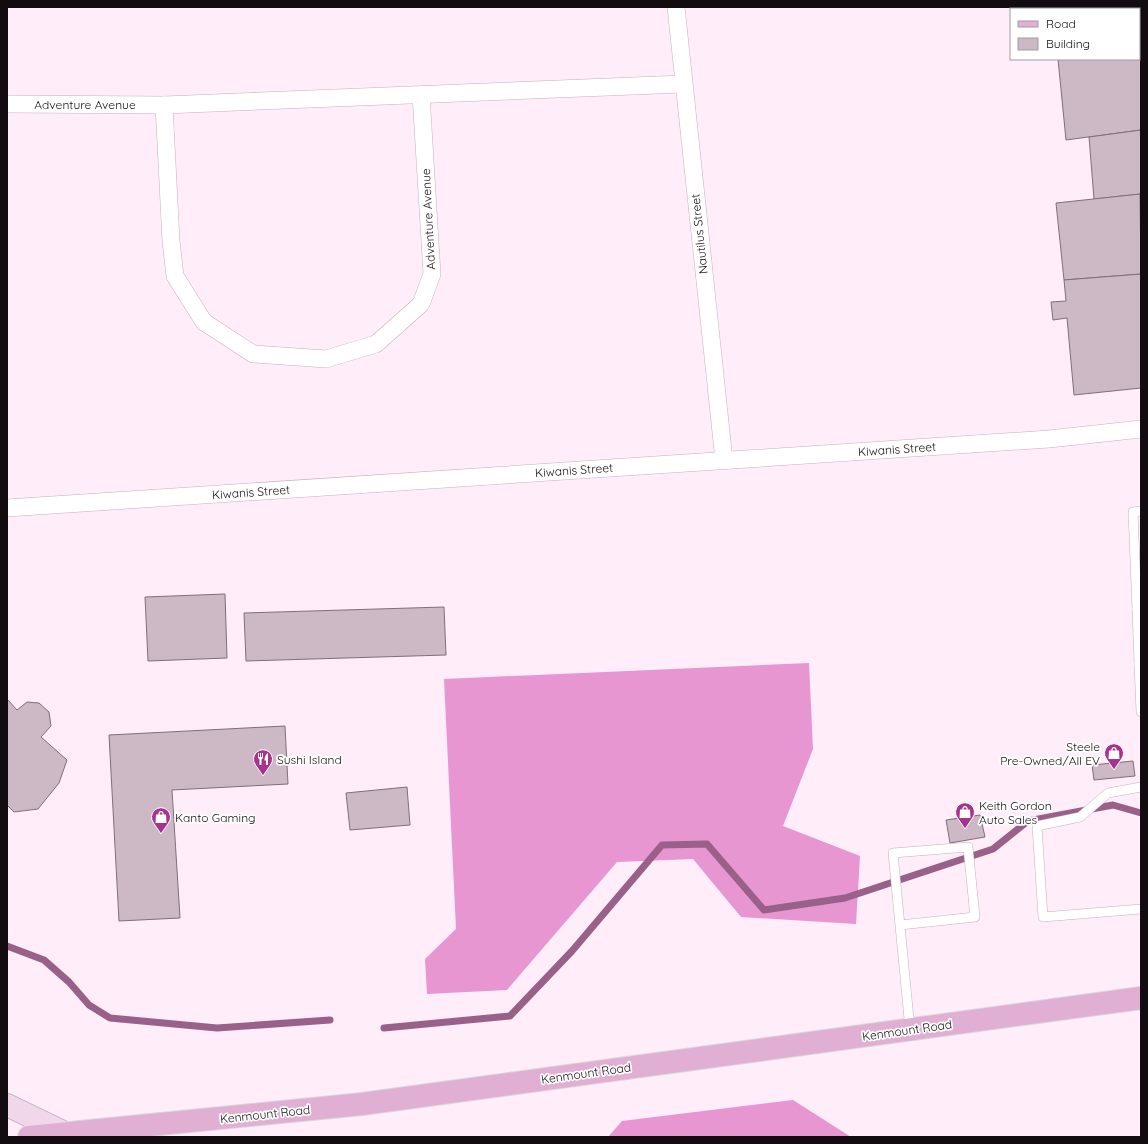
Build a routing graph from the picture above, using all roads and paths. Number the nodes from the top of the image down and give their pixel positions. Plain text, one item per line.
1 (676, 7) edge
2 (683, 84) junction
3 (421, 95) junction
4 (7, 104) edge
5 (164, 105) junction
6 (1141, 429) edge
7 (724, 460) junction
8 (7, 508) edge
9 (1141, 511) edge
10 (1139, 609) edge
11 (1140, 664) edge
12 (1141, 712) edge
13 (1141, 787) edge
14 (1141, 909) edge
15 (900, 925) junction
16 (1141, 998) edge
17 (910, 1030) junction
18 (7, 1105) edge
19 (115, 1133) edge
20 (67, 1135) edge
21 (30, 1137) edge

1 - 2 street, Nautilus Street
2 - 3 street, Adventure Avenue
2 - 7 street, Nautilus Street
3 - 5 street, Adventure Avenue
3 - 5 street, Adventure Avenue
4 - 5 street, Adventure Avenue
6 - 7 street, Kiwanis Street
7 - 8 street, Kiwanis Street
9 - 10 lane
10 - 11 lane
11 - 12 lane
13 - 14 lane
15 - 15 lane
15 - 17 lane
16 - 17 main road, Kenmount Road
17 - 19 main road, Kenmount Road
18 - 20 street
19 - 20 main road, Kenmount Road
20 - 21 main road, Kenmount Road

